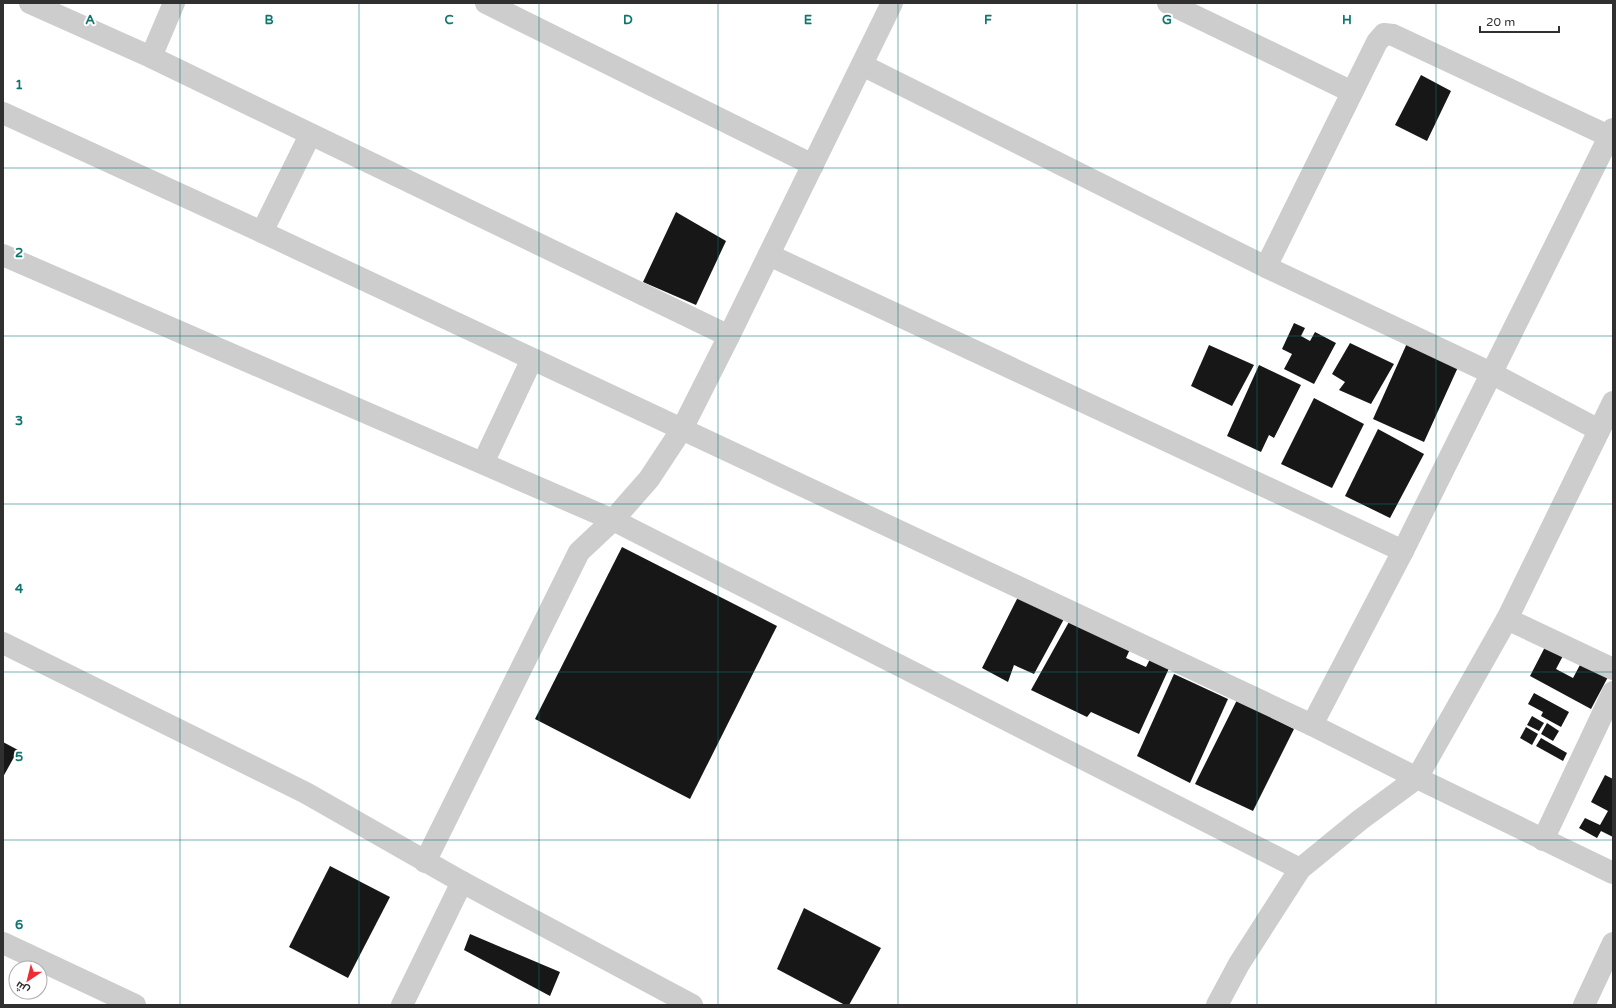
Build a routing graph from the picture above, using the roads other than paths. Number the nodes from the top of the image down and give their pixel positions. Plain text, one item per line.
1 (30, 3) edge
2 (174, 3) edge
3 (486, 3) edge
4 (892, 3) edge
5 (1168, 3) edge
6 (151, 57) junction
7 (862, 65) junction
8 (1352, 92) junction
9 (3, 113) edge
10 (1612, 134) edge
11 (310, 135) junction
12 (813, 165) junction
13 (262, 232) junction
14 (3, 255) edge
15 (769, 255) junction
16 (1266, 266) junction
17 (729, 336) junction
18 (532, 359) junction
19 (1491, 373) junction
20 (1613, 402) edge
21 (682, 429) junction
22 (1599, 430) junction
23 (483, 463) junction
24 (613, 520) junction
25 (1403, 551) junction
26 (1507, 620) junction
27 (3, 643) edge
28 (1613, 669) edge
29 (1613, 692) edge
30 (1312, 725) junction
31 (1417, 778) junction
32 (1543, 840) junction
33 (425, 862) junction
34 (1300, 869) junction
35 (1613, 873) edge
36 (462, 882) junction
37 (3, 943) edge
38 (1613, 943) edge
39 (135, 1005) edge
40 (402, 1005) edge
41 (692, 1005) edge
42 (1217, 1005) edge
43 (1584, 1005) edge

1 - 6 street
2 - 6 street
3 - 12 street
4 - 7 street
5 - 8 street
6 - 11 street
7 - 12 street
7 - 16 street
8 - 10 street
8 - 16 street
9 - 13 street
10 - 19 street
11 - 13 street
11 - 17 street
12 - 15 street
13 - 18 street
14 - 23 street
15 - 17 street
15 - 25 street
16 - 19 street
17 - 21 street
18 - 21 street
18 - 23 street
19 - 22 street
19 - 25 street
20 - 22 street
21 - 24 street
21 - 30 street
22 - 26 street
23 - 24 street
24 - 33 street
24 - 34 street
25 - 30 street
26 - 28 street
26 - 31 street
27 - 33 street
29 - 32 street
30 - 31 street
31 - 32 street
31 - 34 street
32 - 35 street
33 - 36 street
34 - 42 street
36 - 40 street
36 - 41 street
37 - 39 street
38 - 43 street

